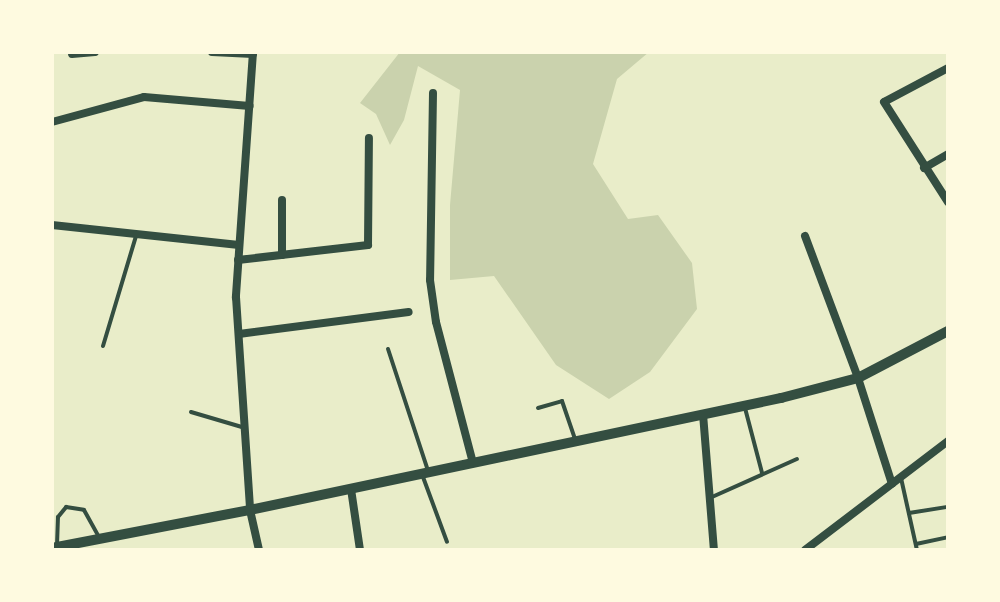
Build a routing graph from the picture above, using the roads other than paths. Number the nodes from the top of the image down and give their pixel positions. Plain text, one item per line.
1 (95, 52) edge
2 (212, 52) edge
3 (253, 53) edge
4 (72, 54) edge
5 (948, 68) edge
6 (433, 93) dead end
7 (250, 106) junction
8 (52, 122) edge
9 (369, 138) dead end
10 (948, 154) edge
11 (924, 168) junction
12 (282, 200) dead end
13 (948, 202) edge
14 (52, 225) edge
15 (137, 234) junction
16 (805, 236) dead end
17 (239, 245) junction
18 (282, 255) junction
19 (238, 260) junction
20 (409, 312) dead end
21 (948, 331) edge
22 (239, 334) junction
23 (103, 346) dead end
24 (388, 349) dead end
25 (858, 378) junction
26 (744, 406) junction
27 (538, 408) dead end
28 (191, 412) dead end
29 (703, 414) junction
30 (245, 427) junction
31 (576, 441) junction
32 (948, 441) edge
33 (797, 459) dead end
34 (473, 463) junction
35 (762, 473) junction
36 (425, 474) junction
37 (901, 477) junction
38 (892, 484) junction
39 (351, 489) junction
40 (710, 498) junction
41 (948, 507) edge
42 (250, 510) junction
43 (909, 513) junction
44 (948, 537) edge
45 (100, 539) junction
46 (447, 542) dead end
47 (83, 546) edge
48 (917, 547) edge
49 (54, 548) edge
50 (259, 550) edge
51 (360, 550) edge
52 (714, 550) edge
53 (805, 550) edge

1 - 4 street
2 - 3 street
3 - 7 street
5 - 11 street
6 - 34 street
7 - 8 street
7 - 17 street
9 - 18 street
10 - 11 street
11 - 13 street
12 - 18 street
14 - 15 street
15 - 17 street
15 - 23 lane
16 - 25 street
17 - 19 street
18 - 19 street
19 - 22 street
20 - 22 street
21 - 25 street
22 - 30 street
24 - 36 lane
25 - 26 street
25 - 38 street
26 - 29 street
26 - 35 lane
27 - 31 lane
28 - 30 lane
29 - 31 street
29 - 40 street
30 - 42 street
31 - 34 street
32 - 37 street
33 - 35 lane
34 - 36 street
35 - 40 lane
36 - 39 street
36 - 46 lane
37 - 38 street
37 - 43 lane
38 - 53 street
39 - 42 street
39 - 51 street
40 - 52 street
41 - 43 lane
42 - 45 street
42 - 50 street
43 - 48 lane
44 - 48 lane
45 - 47 street
45 - 49 lane
47 - 49 street

